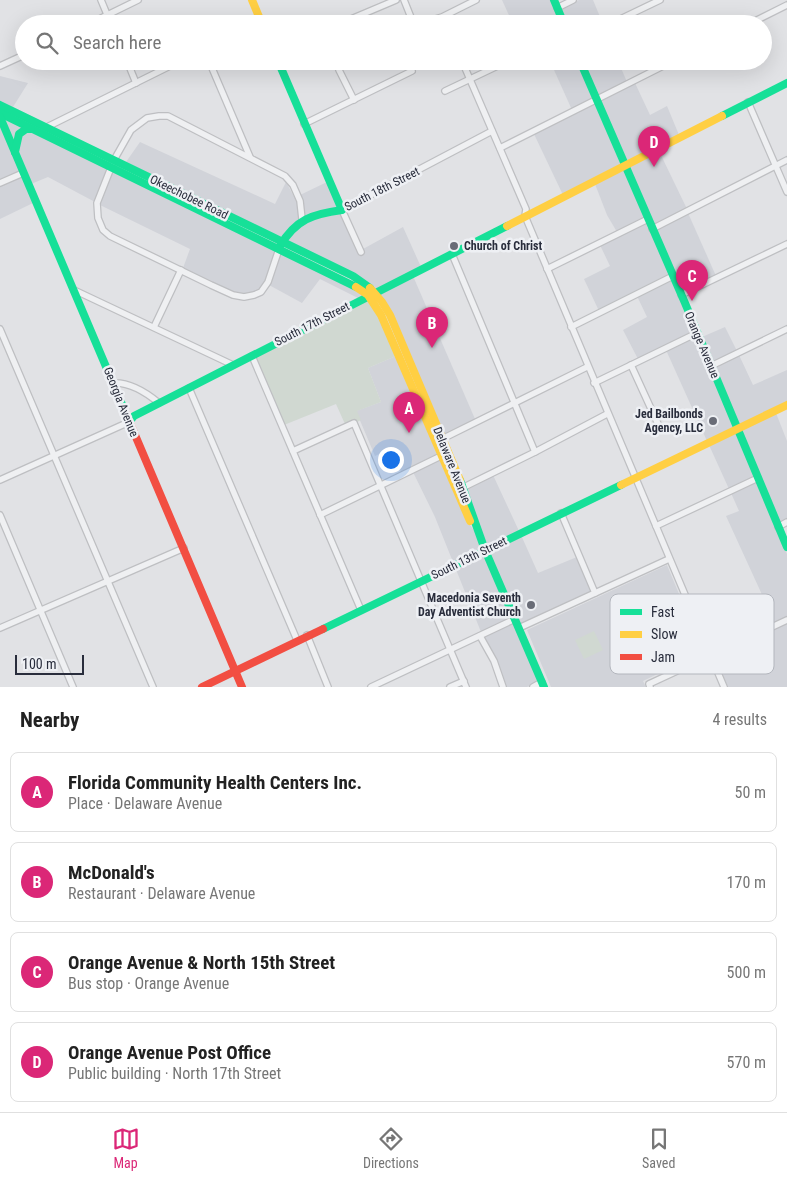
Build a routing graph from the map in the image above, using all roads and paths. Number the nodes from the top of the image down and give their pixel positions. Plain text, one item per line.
1 (101, 0) edge
2 (138, 0) edge
3 (252, 0) edge
4 (396, 0) edge
5 (404, 0) edge
6 (476, 0) edge
7 (573, 0) edge
8 (660, 0) edge
9 (556, 4) edge
10 (787, 5) edge
11 (107, 15) joint
12 (259, 15) edge
13 (361, 15) edge
14 (410, 15) edge
15 (446, 15) edge
16 (629, 15) edge
17 (767, 15) edge
18 (15, 59) edge
19 (0, 66) edge
20 (131, 70) edge
21 (161, 70) edge
22 (213, 70) edge
23 (282, 70) edge
24 (339, 70) dead end
25 (466, 70) edge
26 (489, 70) edge
27 (584, 70) edge
28 (656, 70) edge
29 (412, 71) dead end
30 (470, 79) junction
31 (136, 82) junction
32 (787, 83) edge
33 (445, 90) dead end
34 (354, 100) junction
35 (597, 101) junction
36 (748, 102) junction
37 (0, 105) edge
38 (0, 115) edge
39 (304, 124) junction
40 (48, 127) junction
41 (31, 129) junction
42 (492, 131) junction
43 (500, 148) junction
44 (15, 154) junction
45 (250, 157) junction
46 (114, 160) junction
47 (787, 160) edge
48 (624, 166) junction
49 (776, 166) junction
50 (112, 168) junction
51 (23, 173) junction
52 (0, 183) edge
53 (787, 192) edge
54 (342, 210) junction
55 (524, 216) junction
56 (648, 219) junction
57 (302, 220) junction
58 (652, 229) junction
59 (787, 244) edge
60 (280, 246) junction
61 (361, 252) dead end
62 (452, 254) junction
63 (547, 269) junction
64 (181, 270) junction
65 (673, 276) junction
66 (74, 290) junction
67 (372, 294) junction
68 (681, 295) junction
69 (154, 327) junction
70 (571, 327) junction
71 (0, 329) edge
72 (787, 329) edge
73 (697, 332) junction
74 (252, 356) junction
75 (233, 365) junction
76 (631, 365) junction
77 (711, 366) junction
78 (588, 367) junction
79 (113, 383) junction
80 (594, 383) junction
81 (188, 388) junction
82 (159, 403) junction
83 (514, 403) junction
84 (787, 405) edge
85 (607, 414) junction
86 (129, 422) junction
87 (658, 424) dead end
88 (737, 429) junction
89 (442, 439) junction
90 (293, 451) junction
91 (535, 452) junction
92 (55, 456) junction
93 (441, 456) junction
94 (635, 478) junction
95 (758, 478) junction
96 (0, 480) edge
97 (381, 484) junction
98 (459, 489) junction
99 (561, 513) junction
100 (0, 515) edge
101 (320, 515) junction
102 (787, 522) edge
103 (656, 526) junction
104 (778, 526) junction
105 (787, 547) edge
106 (184, 548) junction
107 (485, 550) junction
108 (669, 559) junction
109 (108, 581) junction
110 (421, 582) junction
111 (595, 593) junction
112 (684, 594) edge
113 (361, 610) junction
114 (40, 611) junction
115 (515, 619) junction
116 (787, 620) edge
117 (774, 626) edge
118 (0, 628) edge
119 (519, 628) junction
120 (307, 636) junction
121 (480, 636) junction
122 (297, 640) junction
123 (450, 650) junction
124 (236, 670) junction
125 (674, 674) edge
126 (718, 674) edge
127 (465, 684) edge
128 (543, 685) edge
129 (650, 686) edge
130 (73, 687) edge
131 (153, 687) edge
132 (202, 687) edge
133 (242, 687) edge
134 (328, 687) edge
135 (371, 687) edge
136 (450, 687) edge
137 (503, 687) edge
138 (533, 687) edge
139 (724, 687) edge

1 - 11 street
2 - 11 street
3 - 12 street
4 - 13 street
5 - 14 street
6 - 15 street
7 - 9 street
8 - 16 street
10 - 17 street
18 - 19 street
20 - 31 street
21 - 31 street
22 - 45 street
23 - 39 street
24 - 34 street
25 - 30 street
26 - 30 street
27 - 35 street, Orange Avenue
28 - 35 street
29 - 34 street
30 - 33 street
30 - 42 street
31 - 40 street
32 - 36 street, South 17th Street
34 - 39 street
35 - 43 street
35 - 48 street, Orange Avenue
36 - 48 street, South 17th Street
36 - 49 street
37 - 40 street, Okeechobee Road
38 - 41 street, Okeechobee Road
38 - 44 street, Georgia Avenue
39 - 54 street
40 - 46 street, Okeechobee Road
41 - 44 street
41 - 50 street, Okeechobee Road
42 - 43 street
42 - 54 street, South 18th Street
43 - 55 street
44 - 51 street, Georgia Avenue
45 - 46 street
45 - 57 street
46 - 50 street
46 - 60 street, Okeechobee Road
47 - 49 street
48 - 55 street, South 17th Street
48 - 56 street, Orange Avenue
49 - 53 street
49 - 58 street
50 - 60 street, Okeechobee Road
50 - 64 street
51 - 52 street
51 - 66 street, Georgia Avenue
54 - 57 street, South 18th Street
54 - 61 street
55 - 62 street, South 17th Street
55 - 63 street
56 - 58 street, Orange Avenue
56 - 63 street
57 - 60 street, South 18th Street
58 - 65 street, Orange Avenue
59 - 68 street
60 - 64 street
60 - 67 street, Okeechobee Road
62 - 67 street, South 17th Street
62 - 83 street
63 - 70 street
64 - 69 street
65 - 68 street, Orange Avenue
65 - 70 street
66 - 69 street
66 - 79 street, Georgia Avenue
67 - 74 street, South 17th Street
67 - 89 street, Delaware Avenue
67 - 93 street, Delaware Avenue
68 - 73 street, Orange Avenue
69 - 75 street
70 - 78 street
71 - 92 street
72 - 77 street
73 - 76 street
73 - 77 street, Orange Avenue
74 - 75 street, South 17th Street
74 - 90 street
75 - 81 street, South 17th Street
76 - 80 street
76 - 87 street
77 - 88 street, Orange Avenue
78 - 80 street
78 - 83 street
79 - 82 street
79 - 86 street, Georgia Avenue
80 - 85 street
81 - 82 street, South 17th Street
81 - 122 street
82 - 86 street, South 17th Street
83 - 89 street
83 - 91 street
84 - 88 street, South 13th Street
85 - 91 street
85 - 94 street
86 - 92 street, South 17th Street
86 - 106 street, Georgia Avenue
88 - 94 street, South 13th Street
88 - 95 street, Orange Avenue
89 - 98 street, Delaware Avenue
90 - 97 street
90 - 101 street
91 - 98 street
92 - 96 street, South 17th Street
92 - 109 street
93 - 97 street
93 - 98 street, Delaware Avenue
94 - 99 street, South 13th Street
94 - 103 street
95 - 103 street
95 - 104 street, Orange Avenue
97 - 101 street
97 - 110 street
98 - 107 street, Delaware Avenue
99 - 107 street, South 13th Street
99 - 111 street
100 - 114 street
101 - 113 street
102 - 104 street
103 - 108 street
104 - 105 street, Orange Avenue
106 - 109 street
106 - 124 street, Georgia Avenue
107 - 110 street, South 13th Street
107 - 115 street, Delaware Avenue
108 - 111 street
108 - 112 street
109 - 114 street
109 - 131 street
110 - 113 street, South 13th Street
110 - 123 street
111 - 119 street
113 - 120 street, South 13th Street
114 - 118 street
114 - 130 street
115 - 119 street, Delaware Avenue
115 - 121 street
116 - 117 street
119 - 128 street, Delaware Avenue
120 - 122 street, South 13th Street
120 - 134 street
121 - 123 street
121 - 137 street
122 - 124 street, South 13th Street
123 - 127 street
123 - 135 street
124 - 132 street, South 13th Street
124 - 133 street, Georgia Avenue
125 - 129 street
126 - 139 street
127 - 136 street
128 - 138 street

